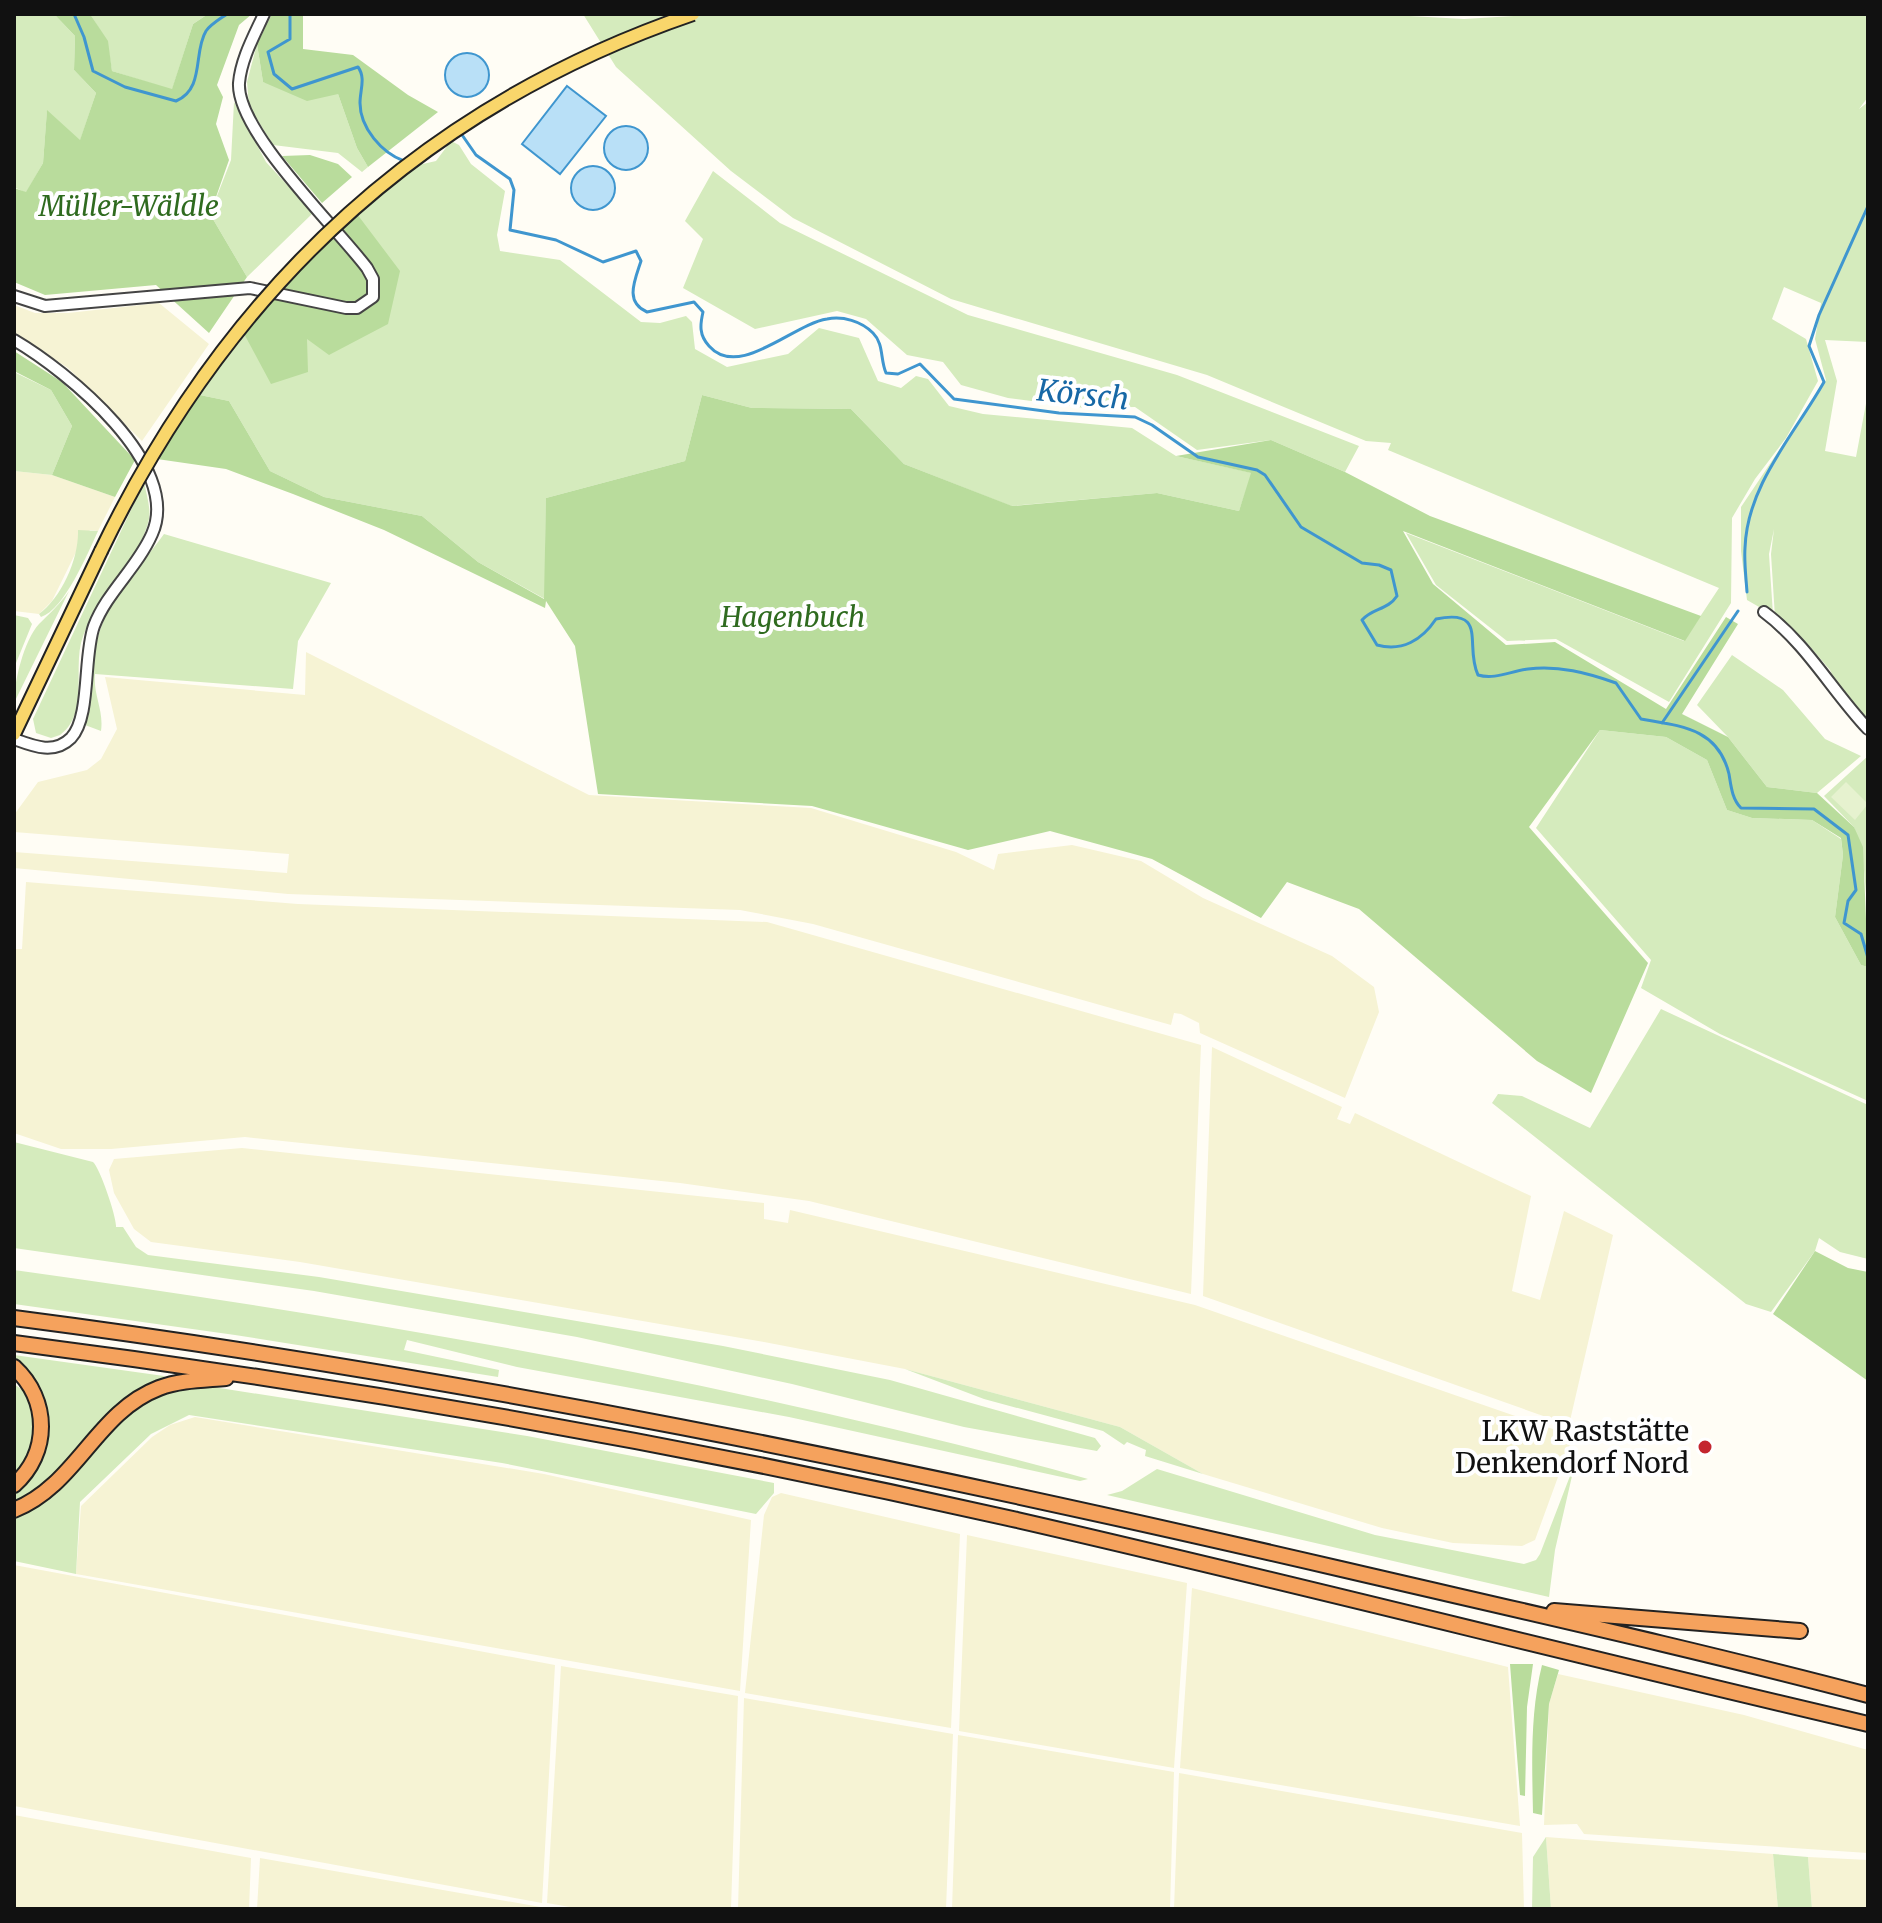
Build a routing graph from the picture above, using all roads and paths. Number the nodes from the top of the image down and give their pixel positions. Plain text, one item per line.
1 (264, 14) edge
2 (693, 14) edge
3 (14, 296) edge
4 (14, 340) edge
5 (1764, 612) dead end
6 (1868, 729) edge
7 (14, 736) edge
8 (14, 1318) edge
9 (14, 1343) edge
10 (14, 1367) edge
11 (251, 1377) junction
12 (14, 1485) edge
13 (14, 1510) edge
14 (1486, 1603) junction
15 (1800, 1631) dead end
16 (1868, 1695) edge
17 (1868, 1724) edge

1 - 3 street
2 - 7 main road, bridge
4 - 7 street
5 - 6 street
8 - 14 highway
9 - 11 highway
10 - 12 highway
11 - 13 highway
11 - 17 highway
14 - 15 highway
14 - 16 highway

